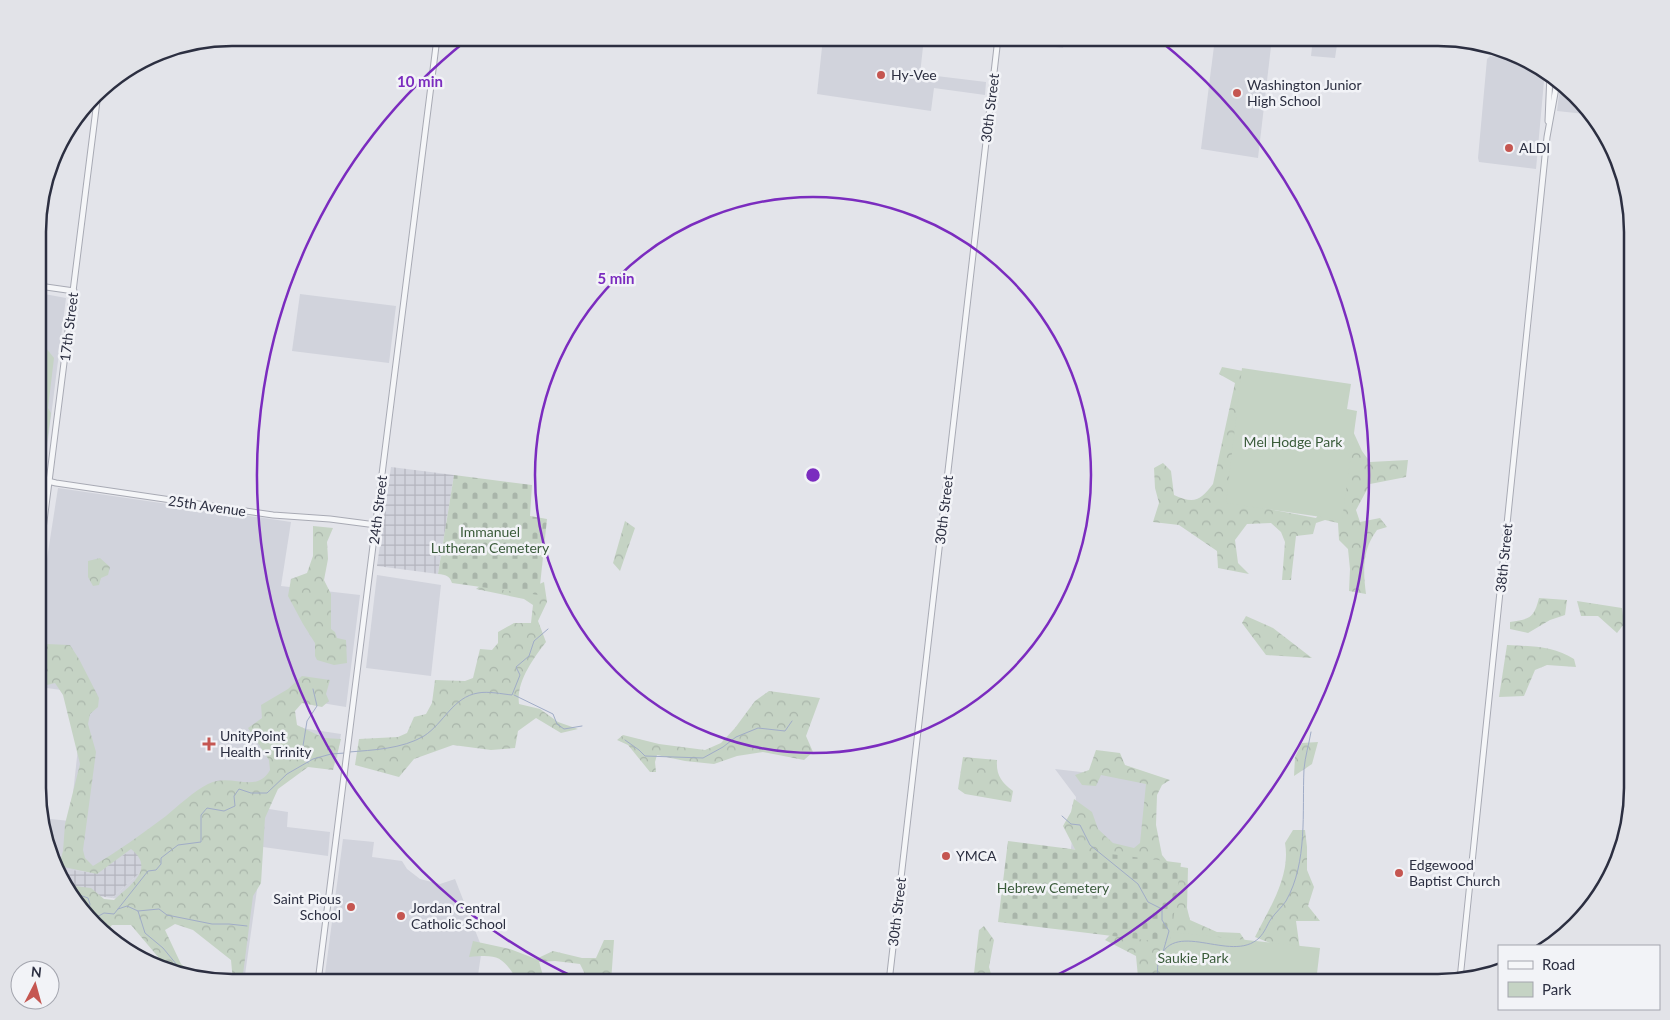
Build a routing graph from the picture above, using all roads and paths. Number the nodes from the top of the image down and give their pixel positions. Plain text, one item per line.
1 (436, 46) edge
2 (997, 46) edge
3 (1550, 84) edge
4 (1556, 88) edge
5 (97, 105) edge
6 (1547, 137) junction
7 (46, 287) edge
8 (74, 291) junction
9 (46, 481) edge
10 (50, 482) junction
11 (46, 511) edge
12 (376, 525) junction
13 (1461, 972) edge
14 (319, 974) edge
15 (890, 974) edge

1 - 12 street, 24th Street
2 - 15 street, 30th Street
3 - 6 street, 38th Street
4 - 6 street, 38th Street
5 - 8 street, 17th Street
6 - 13 street, 38th Street
7 - 8 street
8 - 10 street, 17th Street
9 - 10 street, 25th Avenue
10 - 11 street, 17th Street
10 - 12 street, 25th Avenue
12 - 14 street, 24th Street

